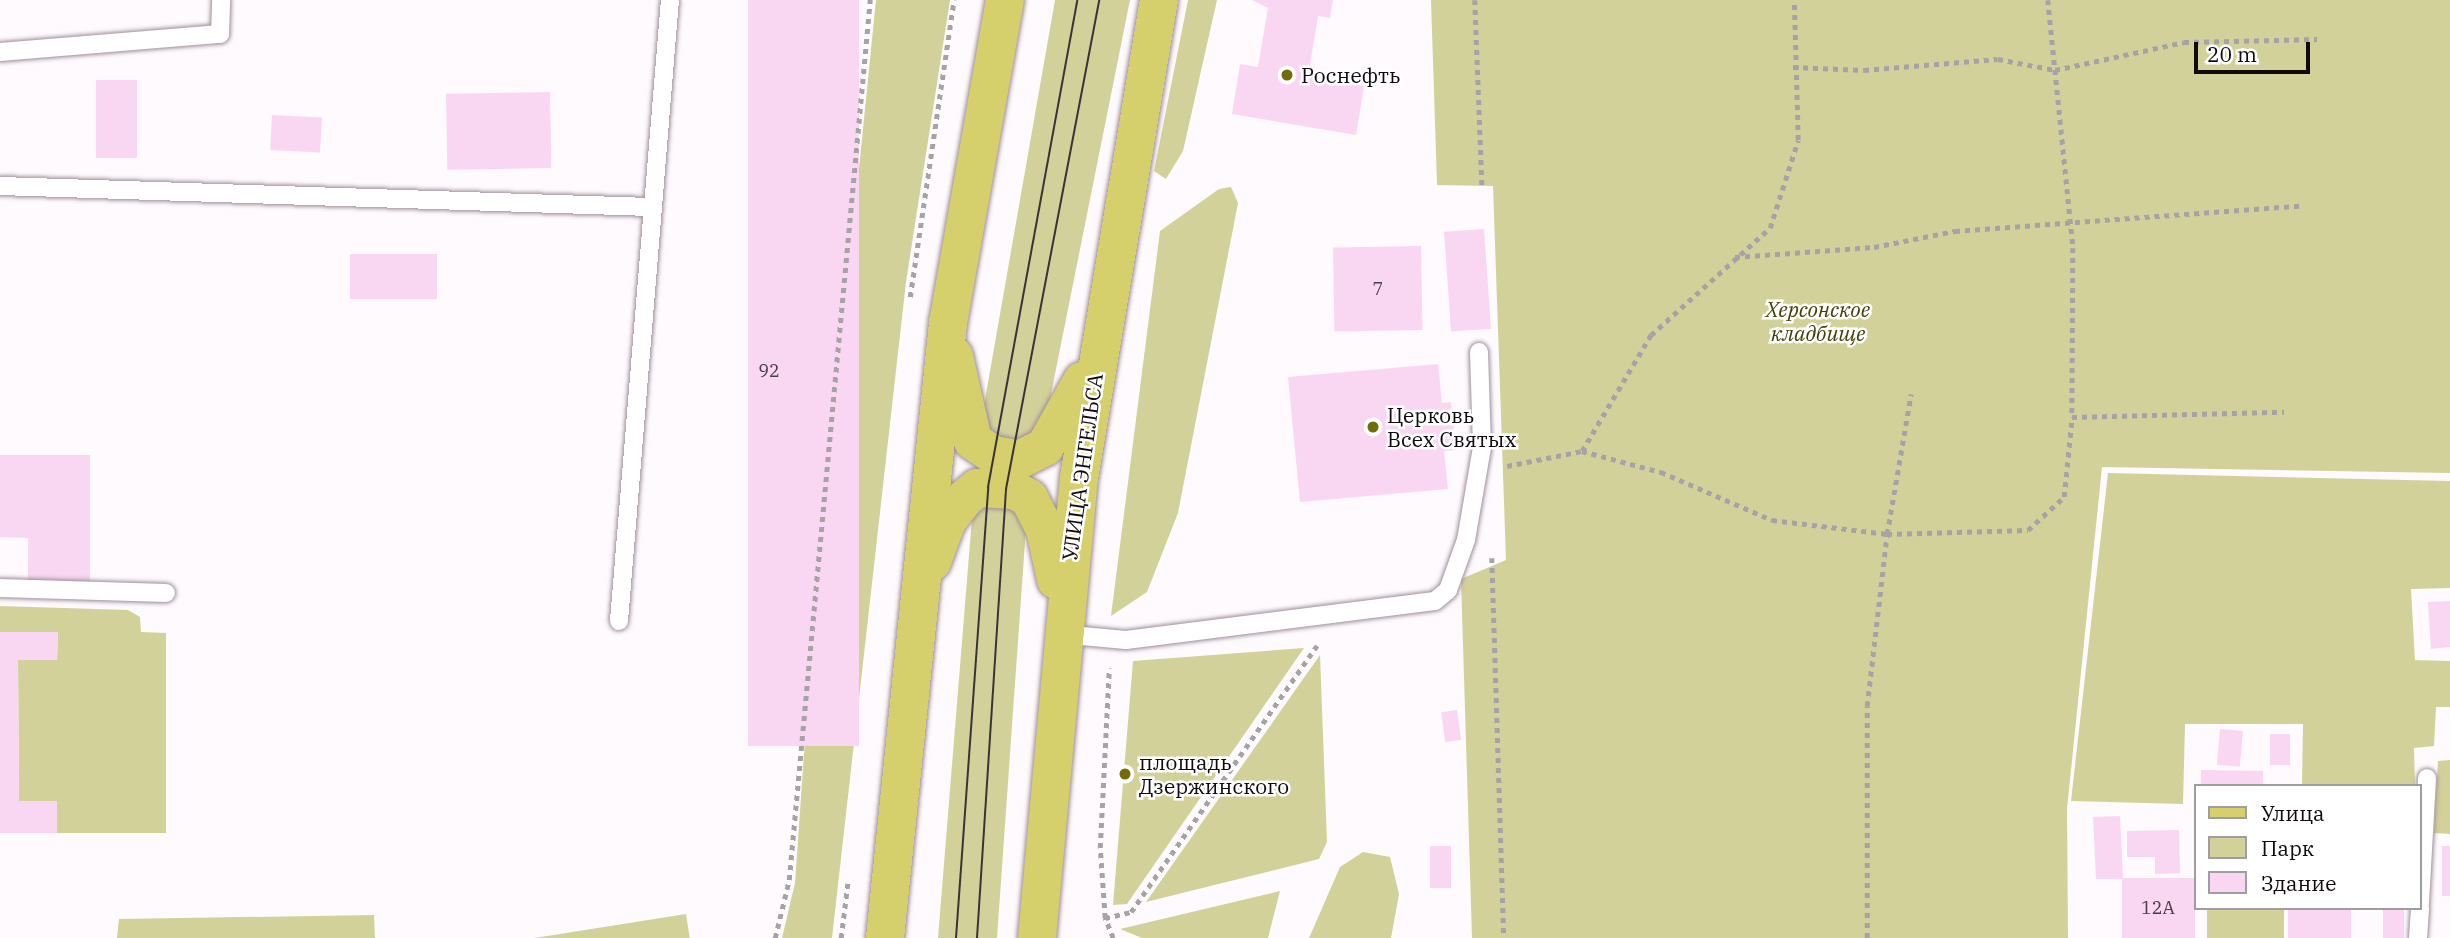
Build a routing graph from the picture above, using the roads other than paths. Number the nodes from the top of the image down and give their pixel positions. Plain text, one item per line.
1 (221, 0) edge
2 (670, 0) edge
3 (1005, 0) edge
4 (1159, 0) edge
5 (0, 52) edge
6 (0, 186) edge
7 (649, 207) junction
8 (948, 323) junction
9 (1099, 343) junction
10 (1479, 352) dead end
11 (0, 588) edge
12 (166, 593) dead end
13 (914, 608) junction
14 (619, 621) dead end
15 (1060, 634) junction
16 (2427, 778) dead end
17 (2422, 869) edge
18 (2420, 910) edge
19 (885, 938) edge
20 (1037, 938) edge
21 (2418, 938) edge

1 - 5 lane
2 - 7 lane
3 - 8 main road
4 - 9 main road, УЛИЦА ЭНГЕЛЬСА
6 - 7 lane
7 - 14 lane
8 - 9 main road
8 - 13 main road
9 - 15 main road, УЛИЦА ЭНГЕЛЬСА
10 - 15 lane
11 - 12 lane
13 - 15 main road
13 - 19 main road
15 - 20 main road, УЛИЦА ЭНГЕЛЬСА
16 - 17 lane
18 - 21 lane

